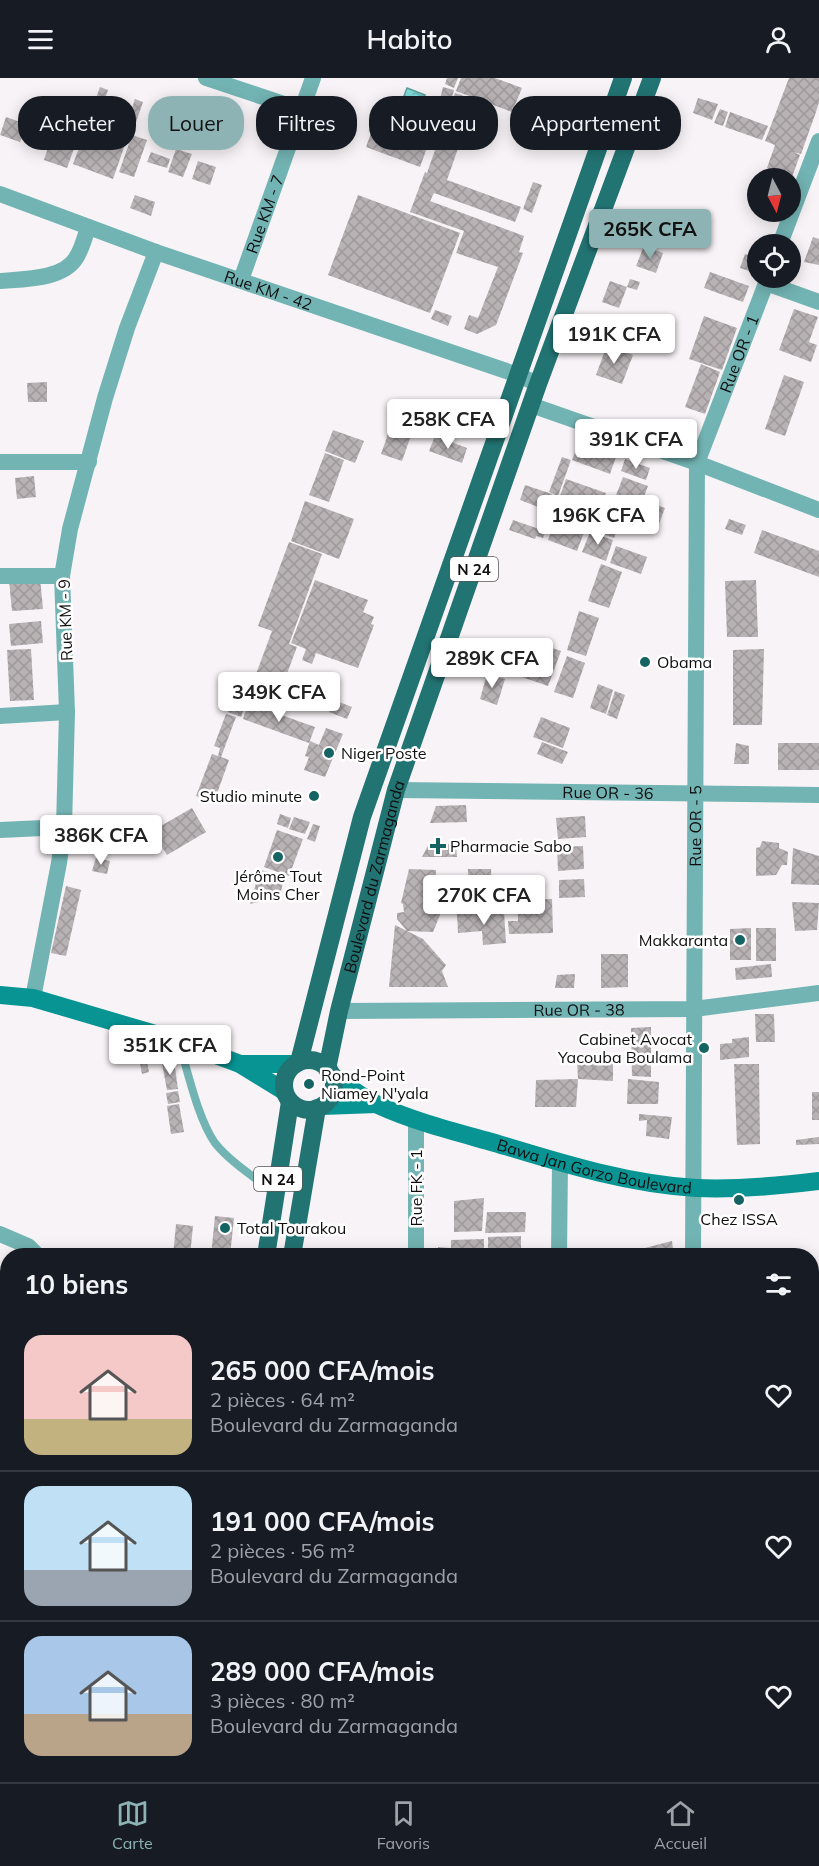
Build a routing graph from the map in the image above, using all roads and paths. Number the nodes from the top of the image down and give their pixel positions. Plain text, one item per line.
1 (206, 78) edge
2 (313, 78) edge
3 (623, 78) edge
4 (652, 78) edge
5 (260, 96) edge
6 (307, 96) edge
7 (819, 141) edge
8 (288, 150) edge
9 (0, 194) edge
10 (88, 227) junction
11 (784, 234) edge
12 (156, 252) junction
13 (242, 280) junction
14 (0, 281) edge
15 (764, 288) edge
16 (786, 288) edge
17 (819, 302) edge
18 (518, 375) junction
19 (538, 384) junction
20 (531, 405) junction
21 (1, 458) edge
22 (89, 462) junction
23 (697, 463) junction
24 (819, 510) edge
25 (0, 576) edge
26 (62, 576) junction
27 (67, 712) junction
28 (0, 716) edge
29 (396, 790) junction
30 (695, 794) junction
31 (819, 795) edge
32 (64, 827) junction
33 (0, 830) edge
34 (819, 993) edge
35 (0, 995) edge
36 (33, 998) junction
37 (694, 1009) junction
38 (339, 1011) junction
39 (179, 1041) junction
40 (297, 1063) junction
41 (240, 1064) junction
42 (330, 1072) junction
43 (287, 1096) junction
44 (376, 1104) junction
45 (320, 1107) junction
46 (416, 1120) junction
47 (560, 1162) junction
48 (819, 1181) edge
49 (693, 1188) junction
50 (276, 1194) junction
51 (0, 1234) edge
52 (30, 1248) edge
53 (267, 1248) edge
54 (294, 1248) edge
55 (416, 1248) edge
56 (559, 1248) edge
57 (693, 1248) edge

1 - 5 street
2 - 6 street, Rue KM - 7
3 - 18 main road, Boulevard du Zarmaganda / N 24
4 - 19 main road, Boulevard du Zarmaganda / N 24
7 - 11 street
8 - 13 street, Rue KM - 7
9 - 10 street, Rue KM - 42
10 - 12 street, Rue KM - 42
10 - 14 street
12 - 13 street, Rue KM - 42
12 - 22 street, Rue KM - 9
13 - 18 street, Rue KM - 42
15 - 23 street, Rue OR - 1
16 - 17 street
18 - 19 street, Rue KM - 42
18 - 40 main road, Boulevard du Zarmaganda / N 24
19 - 20 main road, Boulevard du Zarmaganda / N 24
20 - 23 street
20 - 29 main road, Boulevard du Zarmaganda / N 24
21 - 22 street
22 - 26 street, Rue KM - 9
23 - 24 street
23 - 30 street, Rue OR - 5
25 - 26 street
26 - 27 street, Rue KM - 9
27 - 28 street
27 - 32 street, Rue KM - 9
29 - 30 street, Rue OR - 36
29 - 38 main road, Boulevard du Zarmaganda / N 24
30 - 31 street, Rue OR - 36
30 - 37 street, Rue OR - 5
32 - 33 street
32 - 36 street, Rue KM - 9
34 - 37 street, Rue OR - 38
35 - 36 main road
36 - 39 main road
37 - 38 street, Rue OR - 38
37 - 49 street, Rue OR - 5
38 - 42 main road, Boulevard du Zarmaganda / N 24
39 - 41 main road
39 - 50 lane
40 - 41 main road
40 - 42 main road
40 - 43 main road
41 - 43 main road
42 - 44 main road, Bawa Jan Gorzo Boulevard
42 - 45 main road
43 - 45 main road
43 - 50 main road, N 24
44 - 45 main road, Bawa Jan Gorzo Boulevard
44 - 46 main road, Bawa Jan Gorzo Boulevard
45 - 54 main road, N 24
46 - 47 main road, Bawa Jan Gorzo Boulevard
46 - 55 street, Rue FK - 1
47 - 49 main road, Bawa Jan Gorzo Boulevard
47 - 56 street
48 - 49 main road, Bawa Jan Gorzo Boulevard
49 - 57 street, Rue OR - 5
50 - 53 main road, N 24
51 - 52 street

